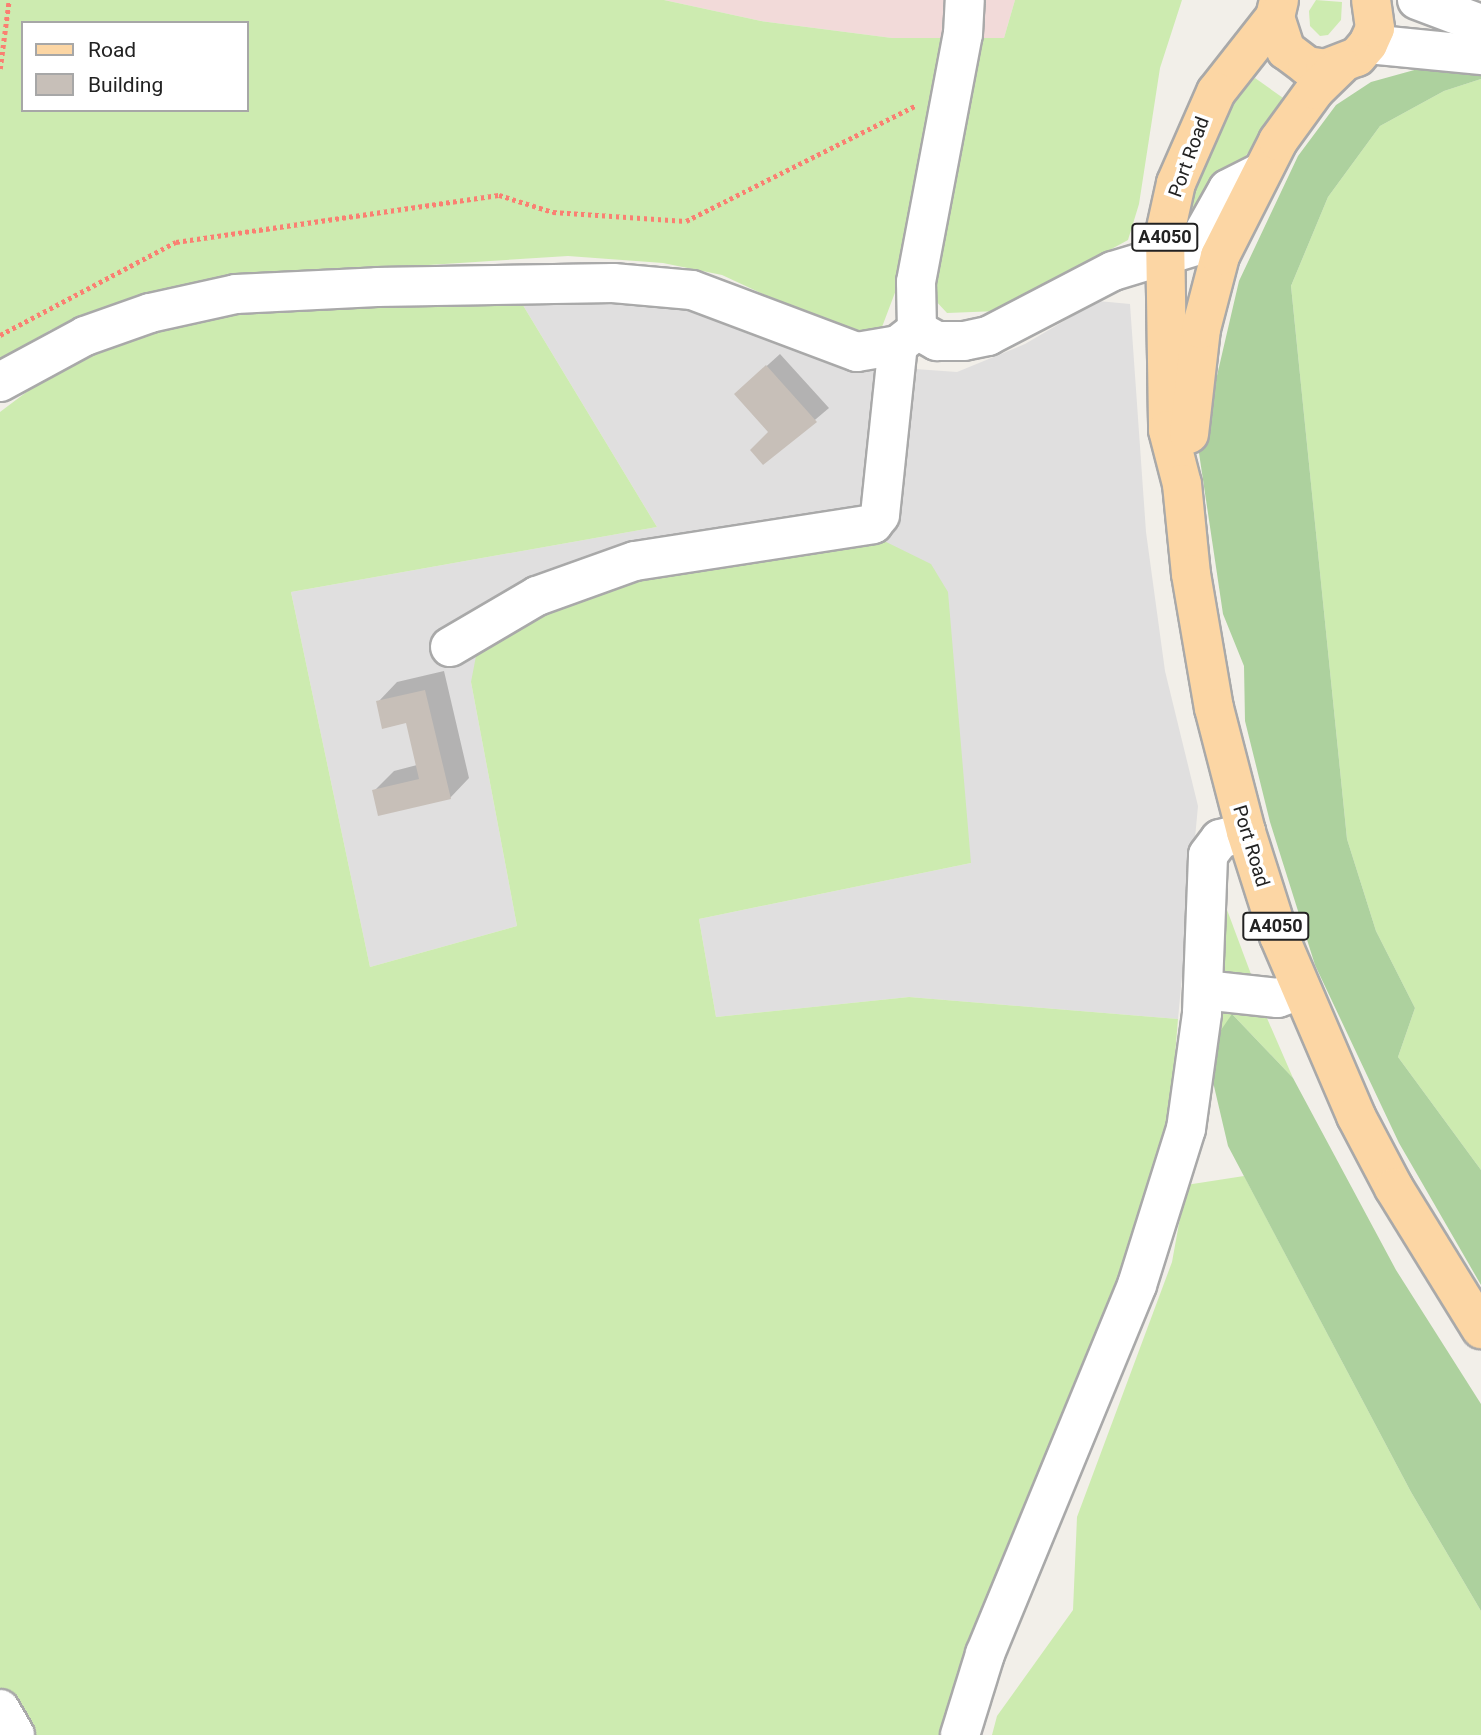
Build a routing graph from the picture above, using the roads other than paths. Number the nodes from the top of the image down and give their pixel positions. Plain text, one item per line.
1 (965, 0) edge
2 (1371, 0) edge
3 (1417, 0) edge
4 (1277, 6) edge
5 (1481, 24) edge
6 (1354, 55) junction
7 (1481, 55) edge
8 (1259, 173) junction
9 (1166, 256) junction
10 (908, 338) junction
11 (0, 382) edge
12 (1182, 484) junction
13 (450, 647) dead end
14 (1246, 832) junction
15 (1204, 990) junction
16 (1300, 990) junction
17 (1481, 1329) edge
18 (0, 1709) edge
19 (15, 1735) edge
20 (960, 1735) edge

1 - 10 street
2 - 6 main road
3 - 5 street
4 - 6 main road
4 - 9 main road, Port Road / A4050
6 - 7 street
6 - 8 main road, Port Road / A4050
8 - 9 street
8 - 12 main road, Port Road / A4050
9 - 10 street
9 - 12 main road, Port Road / A4050
10 - 11 street
10 - 13 street
12 - 14 main road, Port Road / A4050
14 - 15 street
14 - 16 main road, Port Road / A4050
15 - 16 street
15 - 20 street
16 - 17 main road, Port Road / A4050
18 - 19 street

